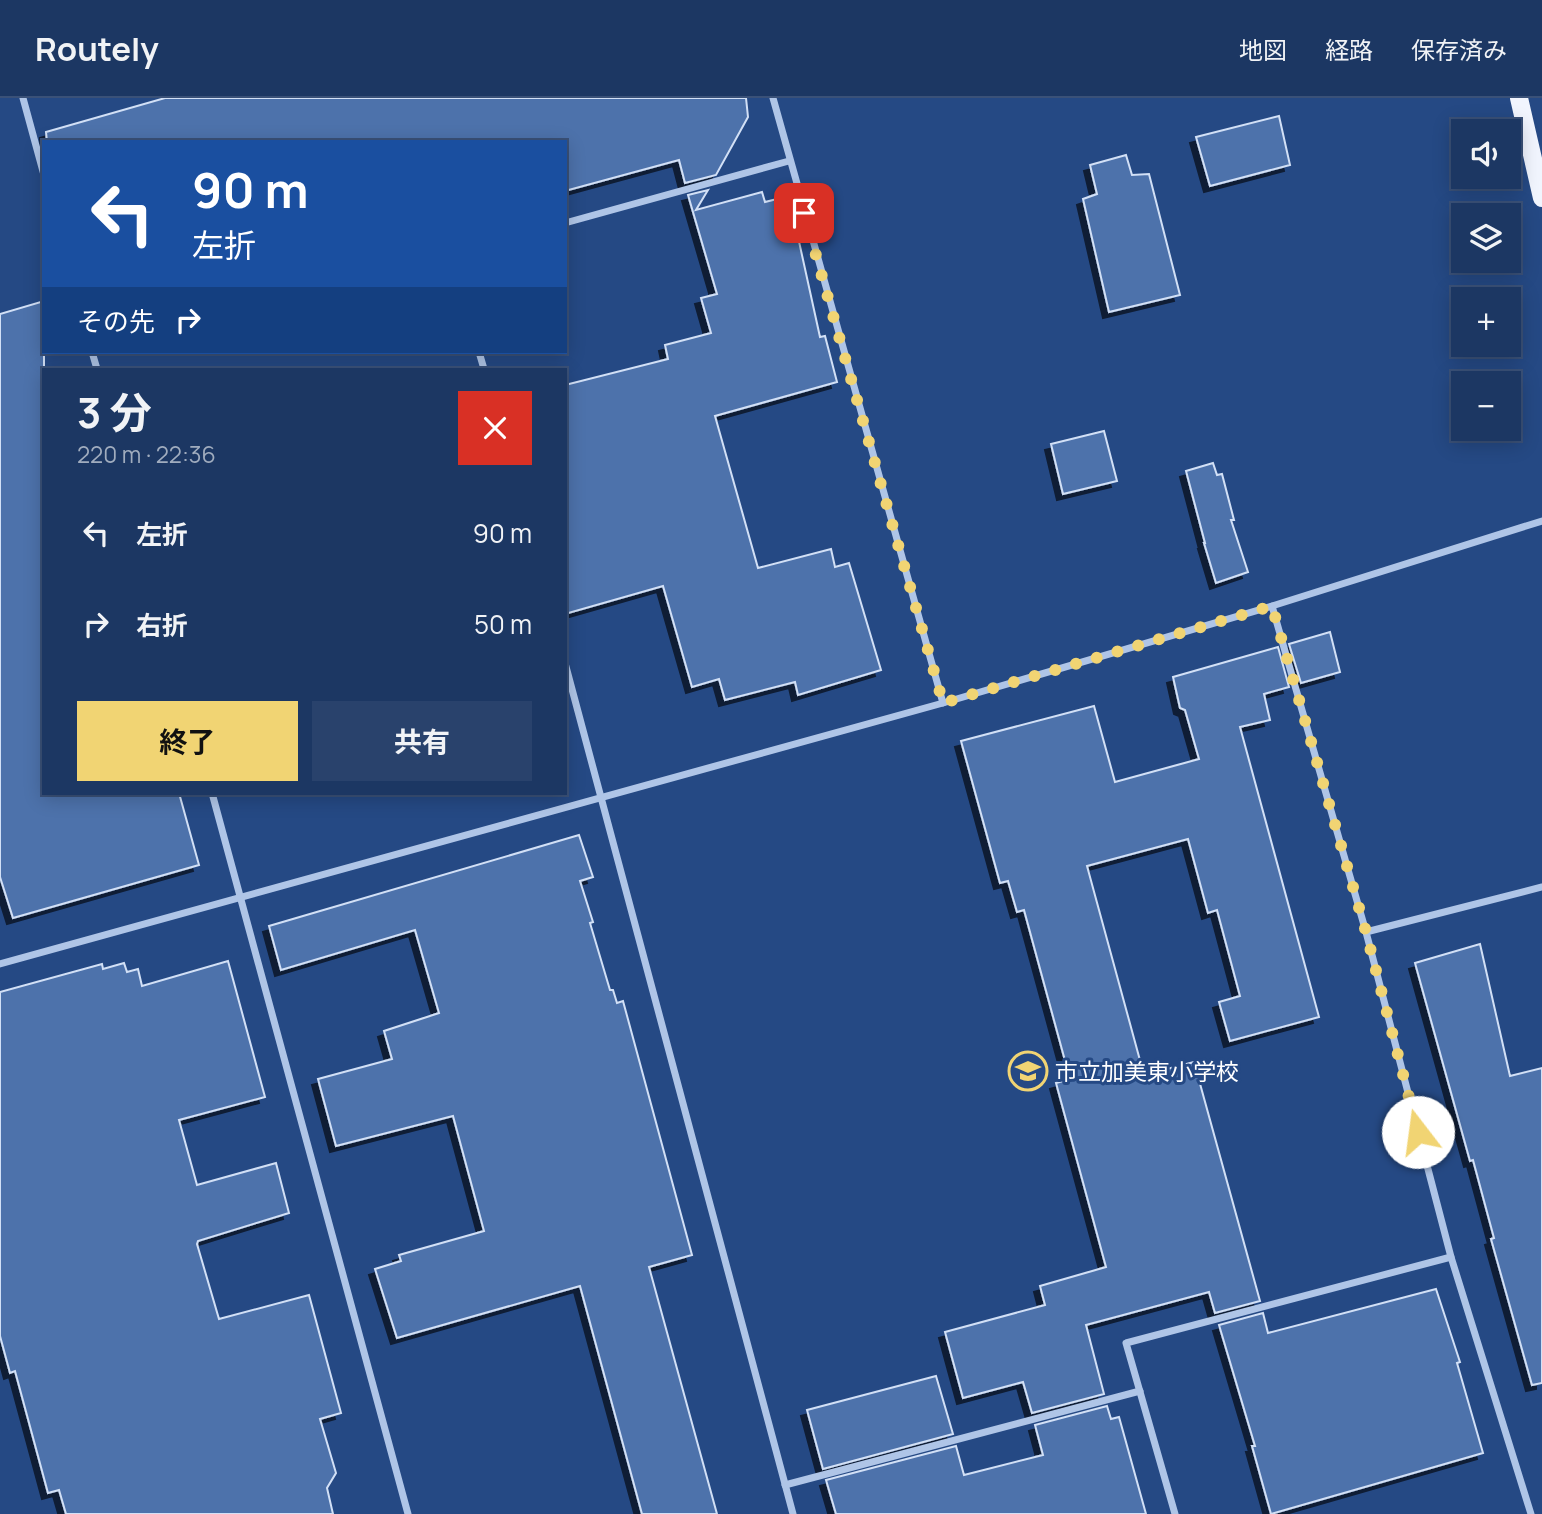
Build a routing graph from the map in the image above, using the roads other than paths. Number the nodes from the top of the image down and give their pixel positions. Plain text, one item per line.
1 (23, 98) edge
2 (772, 98) edge
3 (1519, 98) edge
4 (789, 162) junction
5 (42, 168) edge
6 (1542, 198) edge
7 (567, 222) edge
8 (1542, 521) edge
9 (1272, 606) junction
10 (567, 670) edge
11 (943, 703) junction
12 (213, 795) edge
13 (602, 797) junction
14 (1542, 887) edge
15 (240, 898) junction
16 (1366, 932) junction
17 (0, 964) edge
18 (1451, 1257) junction
19 (1140, 1391) junction
20 (785, 1485) junction
21 (408, 1514) edge
22 (793, 1514) edge
23 (1175, 1514) edge
24 (1531, 1514) edge

1 - 5 street
2 - 4 street
3 - 6 main road
4 - 7 street
4 - 11 street
8 - 9 street
9 - 11 street
9 - 16 street
10 - 13 street
11 - 13 street
12 - 15 street
13 - 15 street
13 - 20 street
14 - 16 street
15 - 17 street
15 - 21 street
16 - 18 street
18 - 19 street
18 - 24 street
19 - 20 street
19 - 23 street
20 - 22 street

